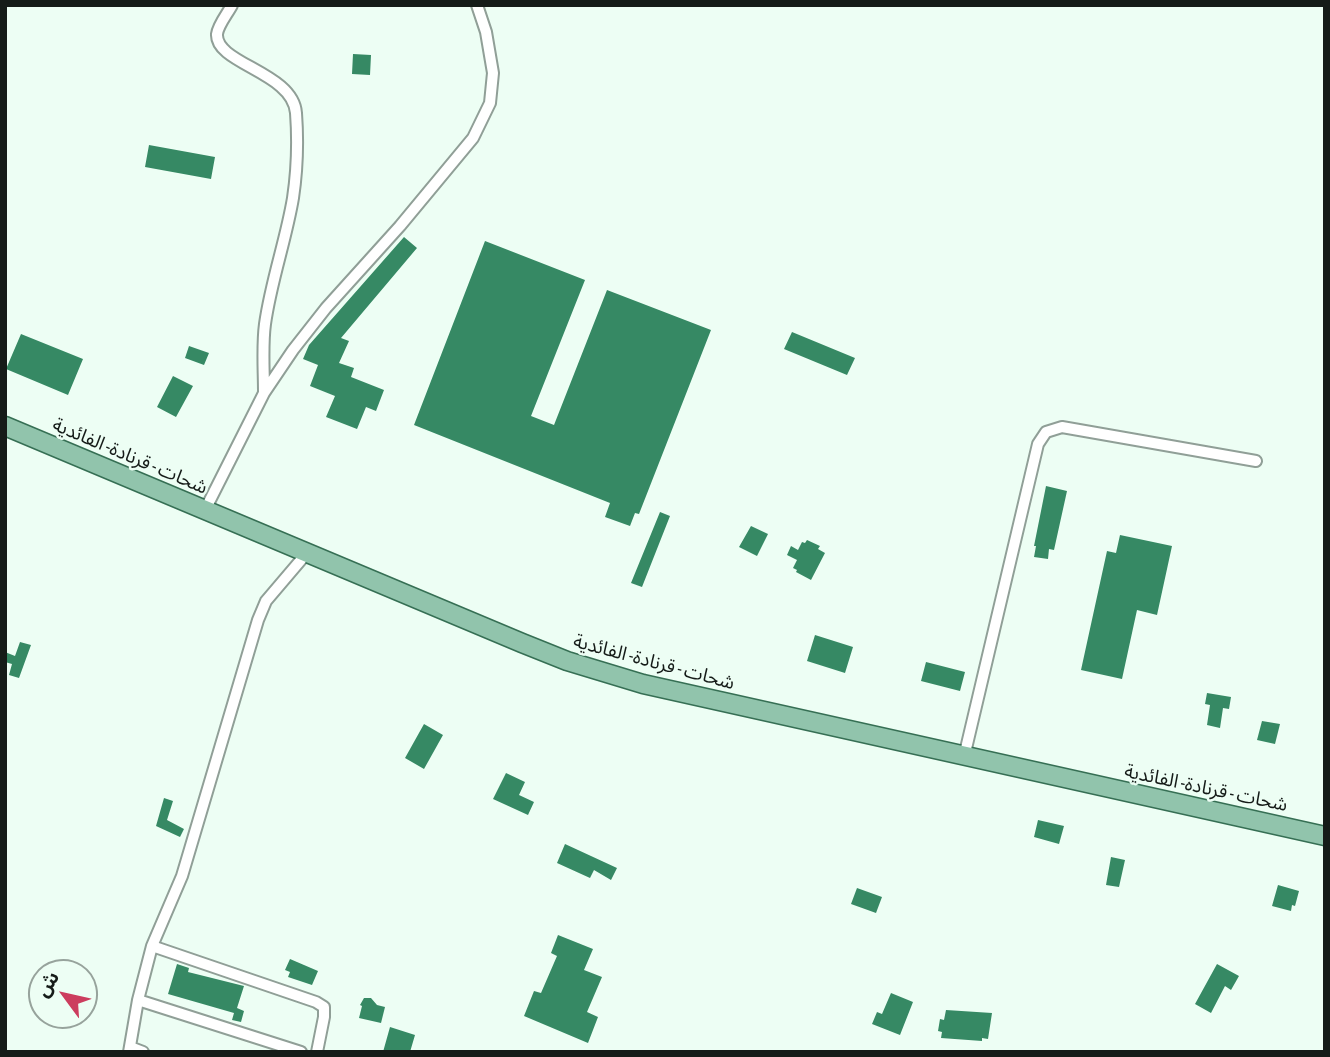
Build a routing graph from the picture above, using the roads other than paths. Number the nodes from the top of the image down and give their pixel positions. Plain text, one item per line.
1 (232, 5) edge
2 (477, 5) edge
3 (264, 393) junction
4 (5, 426) edge
5 (1256, 461) dead end
6 (205, 510) junction
7 (306, 554) junction
8 (964, 757) junction
9 (1325, 836) edge
10 (152, 946) junction
11 (138, 1000) junction
12 (129, 1049) edge
13 (143, 1052) edge
14 (301, 1052) edge
15 (317, 1052) edge

1 - 3 street
2 - 3 street
3 - 6 street
4 - 6 main road, شحات - قرنادة- الفائدية
5 - 8 street
6 - 7 main road, شحات - قرنادة- الفائدية
7 - 8 main road, شحات - قرنادة- الفائدية
7 - 10 street
8 - 9 main road, شحات - قرنادة- الفائدية
10 - 11 street
10 - 15 street
11 - 12 street
11 - 14 street
12 - 13 street

